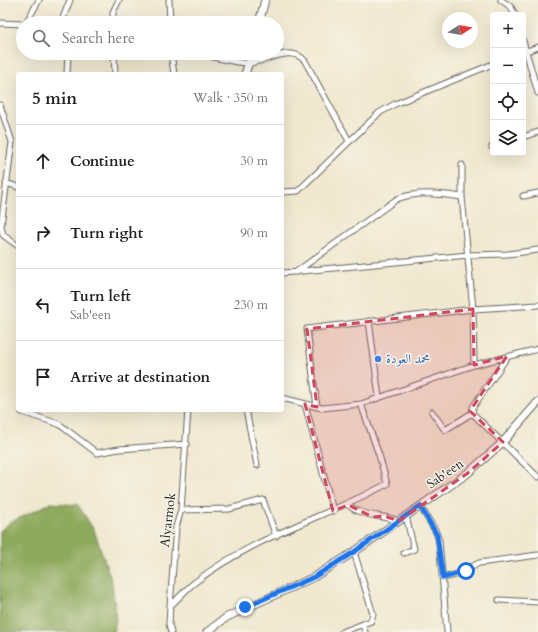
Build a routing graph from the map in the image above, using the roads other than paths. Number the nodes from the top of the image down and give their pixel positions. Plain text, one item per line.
1 (39, 0) edge
2 (70, 0) edge
3 (119, 0) edge
4 (169, 0) edge
5 (265, 0) edge
6 (501, 0) edge
7 (514, 12) edge
8 (30, 16) edge
9 (64, 16) edge
10 (113, 16) edge
11 (170, 16) edge
12 (261, 16) edge
13 (0, 23) edge
14 (16, 24) edge
15 (538, 47) edge
16 (526, 50) edge
17 (284, 54) edge
18 (526, 57) edge
19 (68, 60) edge
20 (114, 60) edge
21 (172, 60) edge
22 (233, 60) edge
23 (250, 60) edge
24 (261, 60) edge
25 (249, 63) junction
26 (490, 65) edge
27 (67, 72) edge
28 (115, 72) edge
29 (174, 72) edge
30 (246, 72) edge
31 (538, 93) edge
32 (0, 105) edge
33 (538, 132) edge
34 (526, 136) edge
35 (349, 141) junction
36 (462, 165) dead end
37 (0, 177) edge
38 (6, 180) junction
39 (16, 186) edge
40 (284, 192) edge
41 (538, 193) edge
42 (523, 196) dead end
43 (462, 197) junction
44 (16, 244) edge
45 (538, 250) edge
46 (468, 255) junction
47 (284, 273) edge
48 (296, 273) junction
49 (538, 305) edge
50 (473, 309) junction
51 (369, 321) junction
52 (538, 349) edge
53 (507, 356) junction
54 (474, 365) junction
55 (379, 398) junction
56 (284, 399) edge
57 (538, 402) edge
58 (305, 404) junction
59 (360, 404) junction
60 (317, 407) junction
61 (22, 412) dead end
62 (188, 412) edge
63 (246, 412) edge
64 (432, 412) dead end
65 (472, 413) junction
66 (503, 442) junction
67 (187, 444) junction
68 (257, 466) dead end
69 (538, 477) edge
70 (348, 504) junction
71 (420, 506) junction
72 (181, 510) junction
73 (333, 511) junction
74 (406, 516) junction
75 (399, 521) junction
76 (276, 536) junction
77 (354, 552) junction
78 (404, 553) dead end
79 (538, 555) edge
80 (443, 578) junction
81 (499, 600) dead end
82 (538, 602) edge
83 (170, 606) junction
84 (363, 624) junction
85 (171, 632) edge
86 (207, 632) edge
87 (342, 632) edge
88 (365, 632) edge
89 (447, 632) edge

1 - 8 street
2 - 9 street
3 - 10 street
4 - 11 street
5 - 12 street
6 - 7 street
13 - 14 street
15 - 16 street
17 - 35 street
18 - 31 street
19 - 27 street
20 - 28 street
21 - 29 street
22 - 25 street
23 - 25 street
24 - 25 street
25 - 30 street
26 - 35 street
32 - 38 street
33 - 34 street
35 - 40 street
36 - 43 street
37 - 38 street
38 - 39 street
38 - 44 street
41 - 42 street
43 - 46 street
43 - 48 street
45 - 46 street
46 - 48 street
46 - 50 street
47 - 48 street
49 - 50 street
50 - 51 street
50 - 54 street
51 - 55 street
51 - 60 street
52 - 53 street
53 - 54 street
53 - 65 street
54 - 55 street
55 - 59 street
56 - 58 street
57 - 66 street, Sab'een
58 - 60 street
58 - 73 street
59 - 60 street
59 - 70 street
61 - 67 street
62 - 67 street, Alyarmok
63 - 68 street
64 - 65 street
65 - 66 street
66 - 69 street
66 - 71 street, Sab'een
67 - 72 street, Alyarmok
70 - 73 street
70 - 75 street
71 - 74 street, Sab'een
71 - 80 street
72 - 76 street
72 - 83 street, Alyarmok
73 - 76 street
74 - 75 street, Sab'een
74 - 78 street
75 - 77 street, Sab'een
76 - 83 street
77 - 84 street
77 - 86 street, Sab'een
79 - 80 street
80 - 89 street
81 - 82 street
83 - 85 street, Alyarmok
84 - 87 street
84 - 88 street

